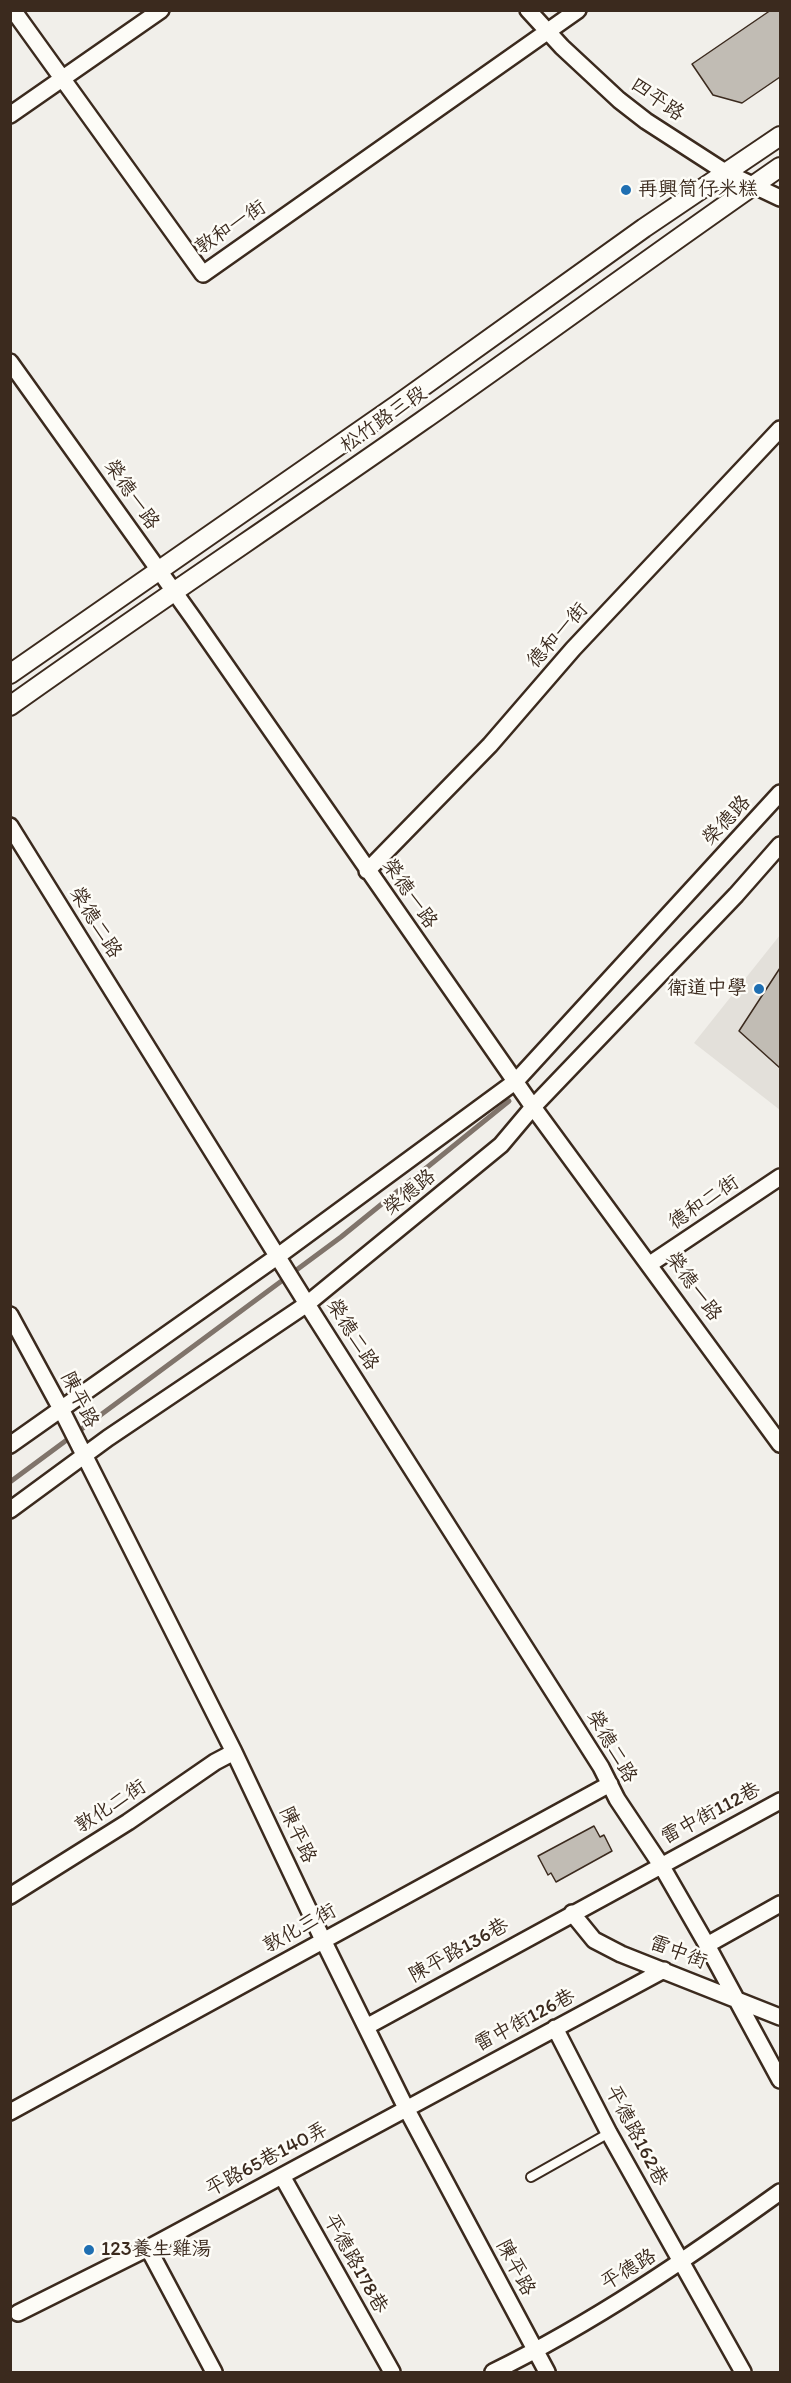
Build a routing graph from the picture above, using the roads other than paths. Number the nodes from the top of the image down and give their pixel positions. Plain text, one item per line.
1 (13, 10) edge
2 (161, 10) edge
3 (528, 10) edge
4 (578, 10) edge
5 (548, 31) junction
6 (62, 80) junction
7 (10, 116) edge
8 (780, 136) edge
9 (780, 167) edge
10 (725, 172) junction
11 (753, 186) junction
12 (780, 198) edge
13 (10, 362) edge
14 (780, 429) edge
15 (159, 570) junction
16 (174, 592) junction
17 (10, 674) edge
18 (10, 706) edge
19 (780, 793) edge
20 (10, 826) edge
21 (780, 845) edge
22 (367, 871) junction
23 (516, 1081) junction
24 (533, 1107) junction
25 (780, 1177) edge
26 (278, 1256) junction
27 (650, 1264) junction
28 (307, 1304) junction
29 (10, 1315) edge
30 (61, 1408) junction
31 (780, 1444) edge
32 (10, 1445) edge
33 (84, 1455) junction
34 (10, 1510) edge
35 (234, 1752) junction
36 (610, 1784) junction
37 (780, 1801) edge
38 (661, 1865) junction
39 (10, 1896) edge
40 (780, 1904) edge
41 (573, 1913) junction
42 (323, 1940) junction
43 (707, 1945) junction
44 (664, 1970) junction
45 (736, 1999) junction
46 (780, 2017) edge
47 (366, 2027) junction
48 (555, 2028) junction
49 (780, 2080) edge
50 (406, 2108) junction
51 (10, 2112) edge
52 (609, 2133) junction
53 (282, 2176) junction
54 (531, 2177) dead end
55 (780, 2192) edge
56 (148, 2248) junction
57 (681, 2263) junction
58 (18, 2313) dead end
59 (535, 2352) junction
60 (214, 2373) edge
61 (392, 2373) edge
62 (493, 2373) edge
63 (547, 2373) edge
64 (743, 2373) edge

1 - 6 street, 敦和一街
2 - 6 street
3 - 5 street, 四平路
4 - 5 street
5 - 6 street, 敦和一街
5 - 10 street, 四平路
6 - 7 street
8 - 10 street, 松竹路三段
9 - 11 street, 松竹路三段
10 - 11 street, 四平路
10 - 15 street, 松竹路三段
11 - 12 street, 四平路
11 - 16 street, 松竹路三段
13 - 15 street, 榮德一路
14 - 22 street, 德和一街
15 - 16 street, 榮德一路
15 - 17 street, 松竹路三段
16 - 18 street, 松竹路三段
16 - 22 street, 榮德一路
19 - 23 street, 榮德路
20 - 26 street, 榮德二路
21 - 24 street, 榮德路
22 - 23 street, 榮德一路
23 - 24 street, 榮德一路
23 - 26 street, 榮德路
24 - 27 street, 榮德一路
24 - 28 street, 榮德路
25 - 27 street, 德和二街
26 - 28 street, 榮德二路
26 - 30 street, 榮德路
27 - 31 street, 榮德一路
28 - 33 street, 榮德路
28 - 36 street, 榮德二路
29 - 30 street, 陳平路
30 - 32 street, 榮德路
30 - 33 street, 陳平路
33 - 34 street, 榮德路
33 - 35 street, 陳平路
35 - 39 street, 敦化二街
35 - 42 street, 陳平路
36 - 38 street, 榮德二路
36 - 42 street, 敦化三街
37 - 38 street, 雷中街112巷
38 - 41 street, 雷中街112巷
38 - 43 street, 雷中街112巷
40 - 43 street
41 - 44 street, 雷中街
41 - 47 street, 陳平路136巷
42 - 47 street, 陳平路
42 - 51 street, 敦化三街
43 - 45 street, 雷中街112巷
44 - 45 street, 雷中街
44 - 48 street, 雷中街126巷
45 - 46 street, 雷中街
45 - 49 street, 雷中街112巷
47 - 50 street, 陳平路
48 - 50 street, 雷中街126巷
48 - 52 street, 平德路162巷
50 - 53 street, 平路65巷140弄
50 - 59 street, 陳平路
52 - 54 lane
52 - 57 street, 平德路162巷
53 - 56 street, 平路65巷140弄
53 - 61 street, 平德路178巷
55 - 57 street, 平德路
56 - 58 street, 平路65巷140弄
56 - 60 street
57 - 59 street, 平德路
57 - 64 street, 平德路162巷
59 - 62 street, 平德路
59 - 63 street, 陳平路

